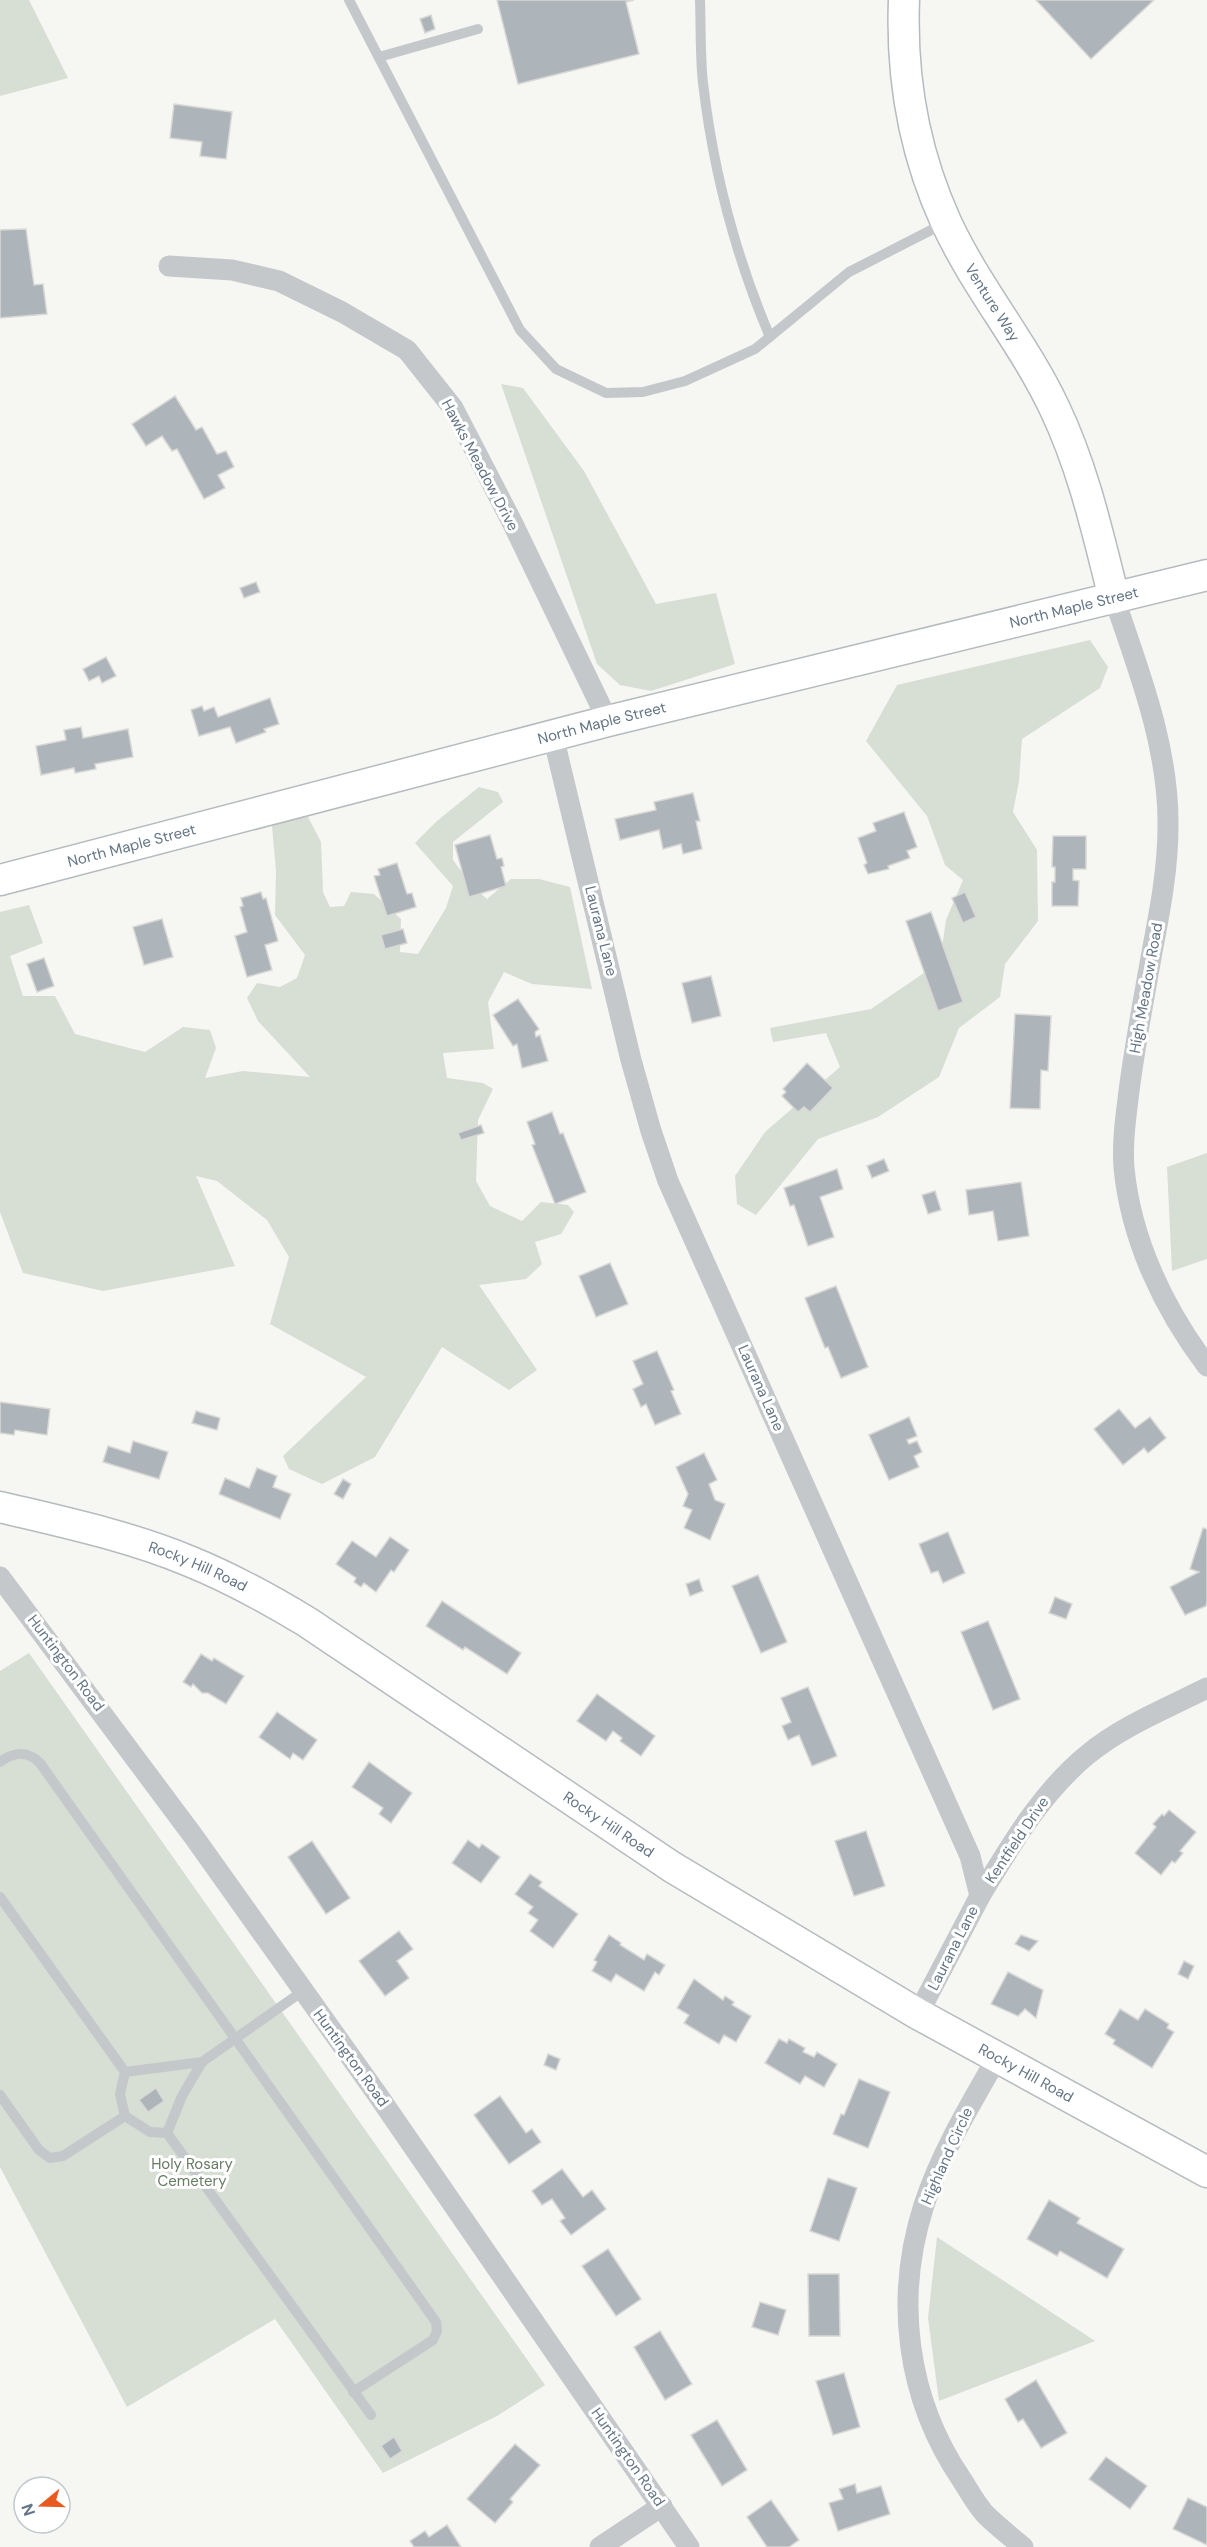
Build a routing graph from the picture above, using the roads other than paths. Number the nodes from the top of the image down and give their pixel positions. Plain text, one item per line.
1 (350, 0) edge
2 (700, 0) edge
3 (904, 0) edge
4 (478, 29) dead end
5 (379, 57) junction
6 (946, 223) junction
7 (169, 266) dead end
8 (770, 337) junction
9 (1207, 575) edge
10 (1114, 598) junction
11 (608, 721) junction
12 (553, 736) junction
13 (0, 880) edge
14 (1207, 1366) edge
15 (0, 1507) edge
16 (0, 1577) edge
17 (1207, 1688) edge
18 (0, 1762) edge
19 (980, 1896) junction
20 (0, 1897) edge
21 (303, 1991) junction
22 (918, 2014) junction
23 (237, 2038) junction
24 (997, 2058) junction
25 (202, 2062) junction
26 (125, 2072) junction
27 (0, 2095) edge
28 (124, 2116) junction
29 (167, 2133) junction
30 (1207, 2172) edge
31 (353, 2392) junction
32 (371, 2415) dead end
33 (662, 2506) junction
34 (600, 2547) edge
35 (689, 2547) edge
36 (1023, 2547) edge

1 - 5 lane
2 - 8 lane
3 - 6 street, Venture Way
4 - 5 lane
5 - 8 lane
6 - 8 lane
6 - 10 street, Venture Way
7 - 11 street, Hawks Meadow Drive
9 - 10 street, North Maple Street
10 - 11 street, North Maple Street
10 - 14 street, High Meadow Road
11 - 12 street, North Maple Street
12 - 13 street, North Maple Street
12 - 19 street, Laurana Lane
15 - 22 street, Rocky Hill Road
16 - 21 street, Huntington Road
17 - 19 street, Kentfield Drive
18 - 23 lane
19 - 22 street, Laurana Lane
20 - 26 lane
21 - 23 lane
21 - 33 street, Huntington Road
22 - 24 street, Rocky Hill Road
23 - 25 lane
23 - 31 lane
24 - 30 street, Rocky Hill Road
24 - 36 street, Highland Circle
25 - 26 lane
25 - 29 lane
26 - 28 lane
27 - 28 lane
28 - 29 lane
29 - 31 lane
31 - 32 lane
33 - 34 street
33 - 35 street, Huntington Road

